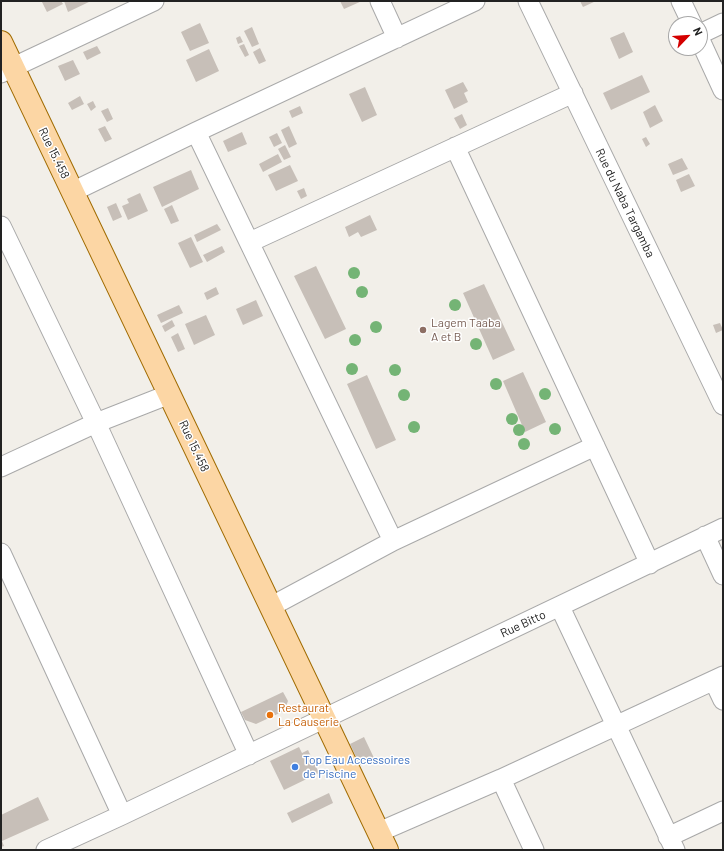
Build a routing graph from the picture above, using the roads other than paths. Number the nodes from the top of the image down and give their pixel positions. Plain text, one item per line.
1 (154, 1) edge
2 (380, 1) edge
3 (475, 1) edge
4 (528, 1) edge
5 (680, 1) edge
6 (131, 6) edge
7 (688, 16) edge
8 (723, 23) edge
9 (708, 30) edge
10 (397, 38) junction
11 (1, 42) edge
12 (707, 56) edge
13 (7, 70) edge
14 (723, 90) edge
15 (573, 93) junction
16 (196, 132) junction
17 (455, 147) junction
18 (72, 192) junction
19 (1, 226) edge
20 (250, 242) junction
21 (718, 384) edge
22 (170, 394) junction
23 (723, 405) edge
24 (96, 423) junction
25 (595, 446) junction
26 (1, 467) edge
27 (723, 528) edge
28 (705, 536) junction
29 (392, 541) junction
30 (1, 553) edge
31 (650, 564) junction
32 (723, 575) edge
33 (270, 607) junction
34 (560, 607) junction
35 (718, 678) edge
36 (723, 700) edge
37 (323, 719) junction
38 (615, 726) junction
39 (249, 755) junction
40 (501, 778) junction
41 (723, 810) edge
42 (122, 815) junction
43 (383, 841) edge
44 (671, 844) edge
45 (46, 850) edge
46 (534, 850) edge

1 - 6 street
2 - 10 street
3 - 10 street
4 - 15 street, Rue du Naba Targamba
5 - 7 street
6 - 13 street
8 - 9 street
10 - 16 street
11 - 13 main road, Rue 15.458
12 - 14 street
13 - 18 main road, Rue 15.458
15 - 17 street
15 - 21 street, Rue du Naba Targamba
16 - 18 street
16 - 20 street
17 - 20 street
17 - 25 street
18 - 22 main road, Rue 15.458
19 - 24 street
20 - 29 street
21 - 23 street, Rue du Naba Targamba
22 - 24 street
22 - 33 main road, Rue 15.458
24 - 26 street
24 - 39 street
25 - 29 street
25 - 31 street
27 - 28 street, Rue Bitto
28 - 31 street, Rue Bitto
28 - 32 street
29 - 33 street
30 - 42 street
31 - 34 street, Rue Bitto
33 - 37 main road, Rue 15.458
34 - 37 street, Rue Bitto
34 - 38 street
35 - 36 street
35 - 38 street
37 - 39 street, Rue Bitto
37 - 43 main road, Rue 15.458
38 - 40 street
38 - 44 street
39 - 42 street, Rue Bitto
40 - 43 street
40 - 46 street
41 - 44 street
42 - 45 street, Rue Bitto

